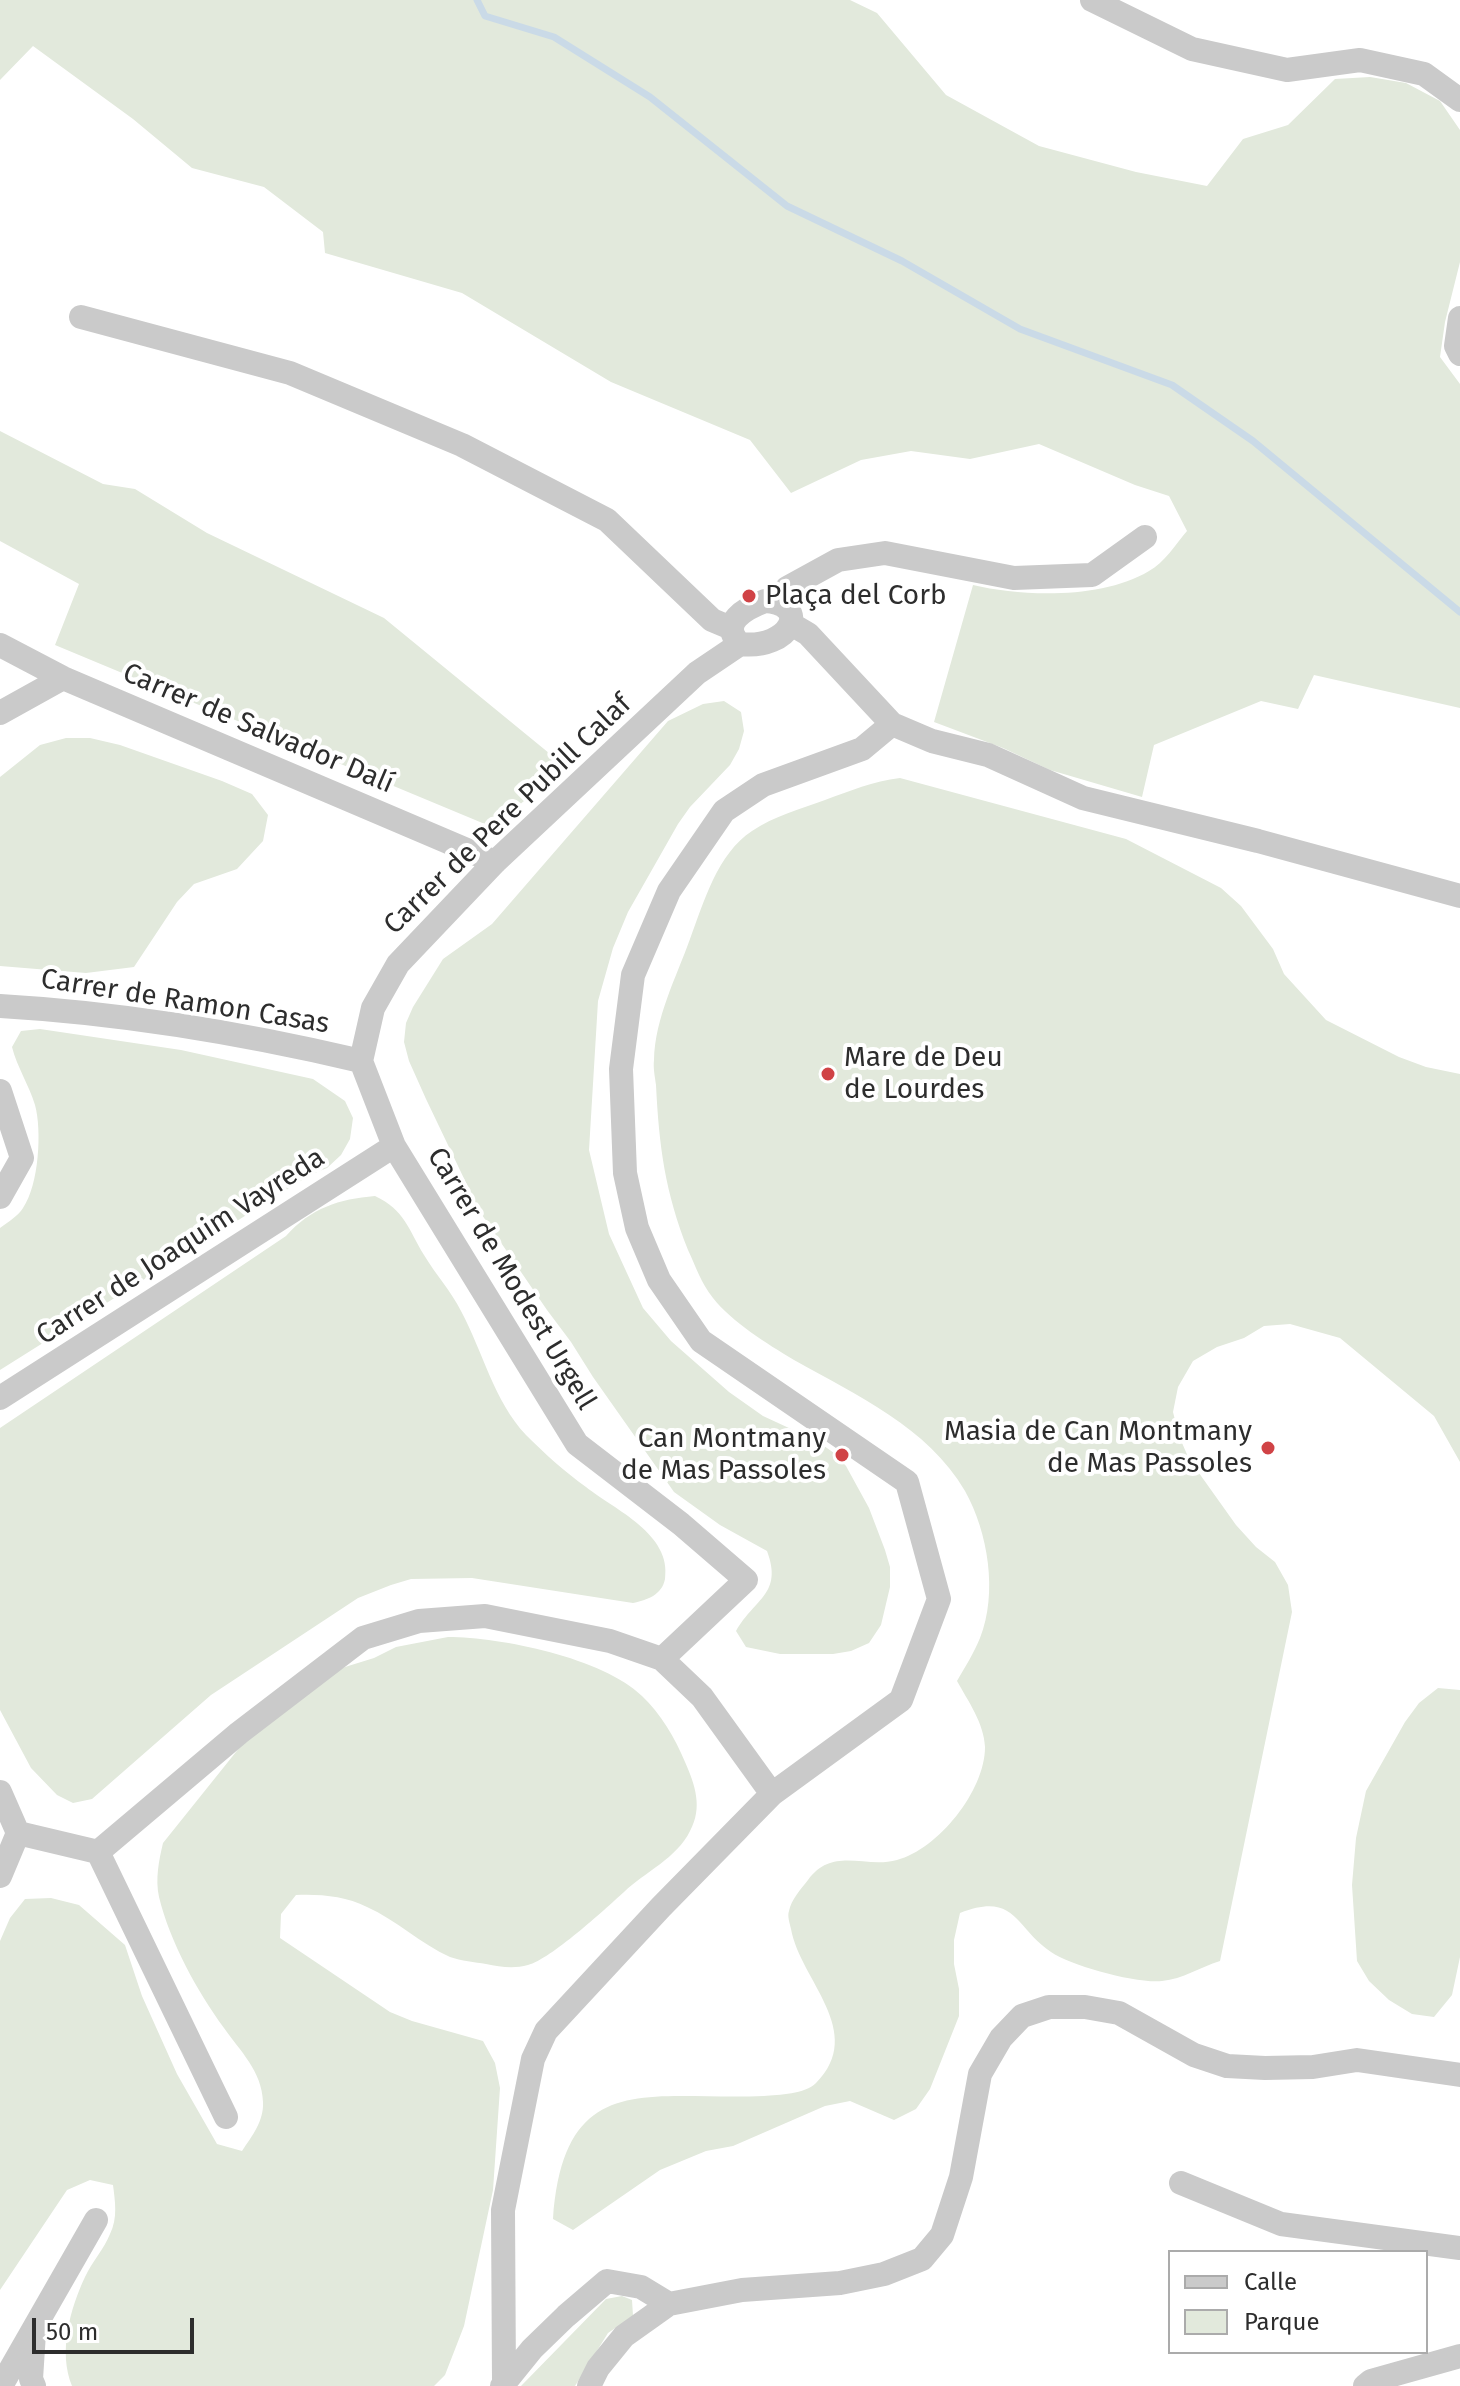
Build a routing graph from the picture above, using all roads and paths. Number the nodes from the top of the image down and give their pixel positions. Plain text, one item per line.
1 (1092, 0) edge
2 (1460, 100) edge
3 (81, 317) dead end
4 (1460, 318) edge
5 (1460, 354) edge
6 (1145, 537) dead end
7 (777, 602) junction
8 (791, 624) junction
9 (736, 636) junction
10 (0, 645) edge
11 (63, 678) junction
12 (0, 713) edge
13 (892, 724) junction
14 (495, 862) junction
15 (1460, 896) edge
16 (0, 1006) edge
17 (361, 1061) junction
18 (0, 1091) edge
19 (394, 1146) junction
20 (0, 1197) edge
21 (0, 1398) edge
22 (662, 1659) junction
23 (0, 1792) edge
24 (772, 1794) junction
25 (18, 1833) junction
26 (98, 1852) junction
27 (0, 1876) edge
28 (1460, 2075) edge
29 (226, 2117) dead end
30 (1181, 2183) dead end
31 (96, 2220) dead end
32 (1460, 2248) edge
33 (669, 2304) junction
34 (34, 2325) junction
35 (1460, 2356) edge
36 (1417, 2378) edge
37 (503, 2385) edge
38 (1, 2386) edge
39 (34, 2386) edge
40 (589, 2386) edge
41 (1365, 2386) edge

1 - 2 street
3 - 9 street
4 - 5 street
6 - 7 street
7 - 8 street
7 - 9 street
8 - 9 street
8 - 13 street
9 - 14 street, Carrer de Pere Pubill Calaf
10 - 11 street, Carrer de Salvador Dalí
11 - 12 street
11 - 14 street, Carrer de Salvador Dalí
13 - 15 street
13 - 24 street
14 - 17 street, Carrer de Pere Pubill Calaf
16 - 17 street, Carrer de Ramon Casas
17 - 19 street, Carrer de Modest Urgell
18 - 20 street
19 - 21 street, Carrer de Joaquim Vayreda
19 - 22 street, Carrer de Modest Urgell
22 - 24 street
22 - 26 street
23 - 25 street
24 - 37 street
25 - 26 street
25 - 27 street
26 - 29 street
28 - 33 street
30 - 32 street
31 - 34 street
33 - 37 street
33 - 40 street
34 - 38 street
34 - 39 street
35 - 36 street
36 - 41 street

